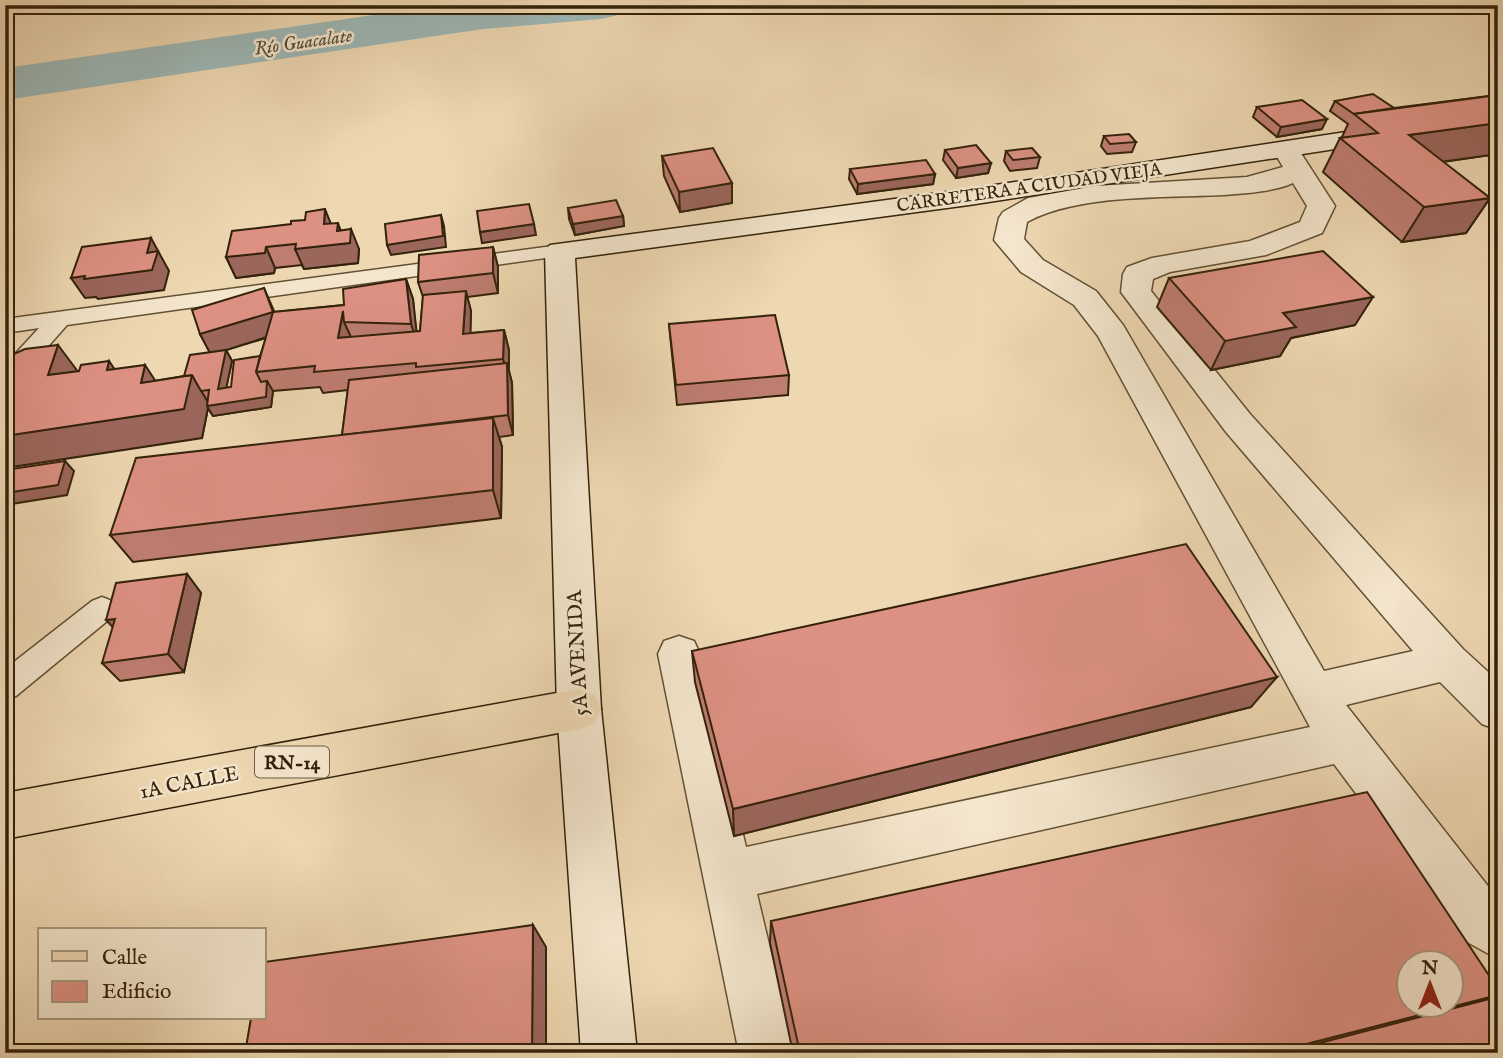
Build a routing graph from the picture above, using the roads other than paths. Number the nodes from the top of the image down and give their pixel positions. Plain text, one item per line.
1 (1498, 117) edge
2 (1292, 159) junction
3 (560, 251) junction
4 (60, 319) junction
5 (5, 326) edge
6 (5, 380) edge
7 (102, 610) dead end
8 (679, 654) dead end
9 (1448, 662) junction
10 (5, 687) edge
11 (1313, 693) junction
12 (579, 709) junction
13 (1498, 710) edge
14 (1344, 741) junction
15 (5, 816) edge
16 (728, 876) junction
17 (1498, 933) edge
18 (609, 1053) edge
19 (767, 1053) edge

1 - 2 street, CARRETERA A CIUDAD VIEJA
2 - 3 street, CARRETERA A CIUDAD VIEJA
2 - 9 street
2 - 11 street
3 - 4 lane
3 - 12 street, 5A AVENIDA
4 - 5 lane
4 - 6 lane
7 - 10 lane
8 - 16 street
9 - 11 street
9 - 13 street
11 - 14 street
12 - 15 main road, 1A CALLE / RN-14
12 - 18 street, 5A AVENIDA
14 - 16 street
14 - 17 street
16 - 19 street

